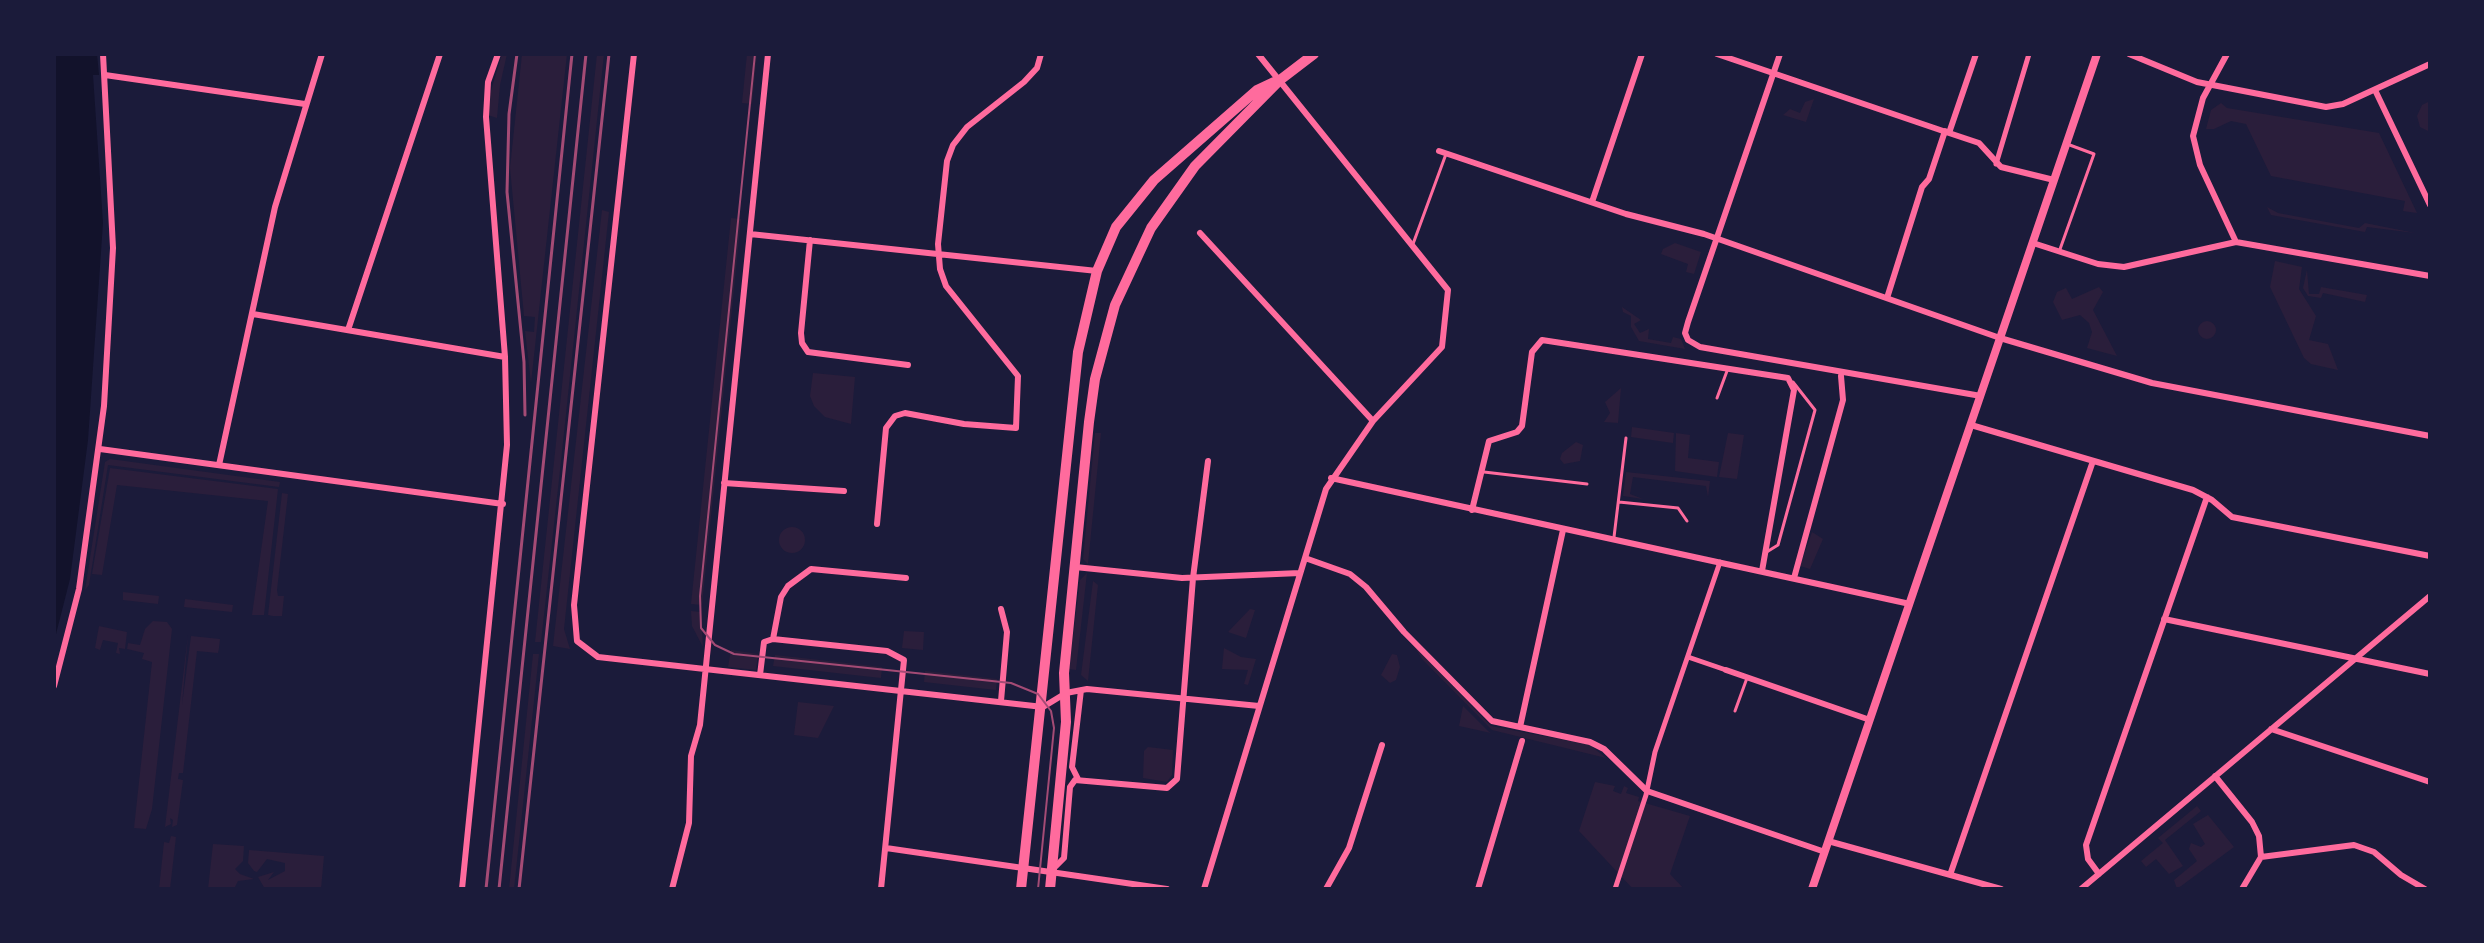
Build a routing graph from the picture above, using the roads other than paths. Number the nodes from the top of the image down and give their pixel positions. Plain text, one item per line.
1 (103, 54) edge
2 (322, 54) edge
3 (440, 54) edge
4 (498, 54) edge
5 (634, 54) edge
6 (768, 54) edge
7 (1041, 54) edge
8 (1258, 54) edge
9 (1314, 54) edge
10 (1642, 54) edge
11 (1717, 54) edge
12 (1780, 54) edge
13 (1976, 54) edge
14 (2029, 54) edge
15 (2097, 54) edge
16 (2129, 54) edge
17 (2227, 54) edge
18 (2430, 64) edge
19 (1774, 74) junction
20 (105, 75) junction
21 (1280, 80) junction
22 (2210, 85) junction
23 (2375, 90) junction
24 (305, 104) junction
25 (1947, 132) junction
26 (2067, 144) junction
27 (1443, 152) joint
28 (1996, 165) junction
29 (2054, 180) junction
30 (1592, 202) junction
31 (2430, 205) edge
32 (1200, 233) dead end
33 (750, 234) junction
34 (1717, 239) junction
35 (810, 240) junction
36 (2236, 242) junction
37 (2033, 243) junction
38 (1412, 247) junction
39 (938, 252) junction
40 (2059, 252) junction
41 (1097, 271) junction
42 (2430, 276) edge
43 (1887, 298) junction
44 (253, 314) junction
45 (348, 330) junction
46 (2000, 338) junction
47 (505, 357) junction
48 (908, 365) dead end
49 (1728, 367) junction
50 (1841, 376) dead end
51 (1793, 382) junction
52 (1981, 396) junction
53 (1717, 398) dead end
54 (1373, 421) junction
55 (1971, 425) junction
56 (2430, 436) edge
57 (1626, 438) dead end
58 (100, 449) junction
59 (1208, 461) dead end
60 (2093, 461) junction
61 (219, 465) junction
62 (1483, 472) junction
63 (1331, 478) junction
64 (724, 483) junction
65 (1587, 484) dead end
66 (844, 491) dead end
67 (2207, 497) junction
68 (1619, 502) junction
69 (503, 504) junction
70 (1472, 510) junction
71 (1687, 521) dead end
72 (877, 524) dead end
73 (1563, 530) junction
74 (1614, 539) junction
75 (1765, 553) junction
76 (2430, 556) edge
77 (1305, 558) junction
78 (1720, 562) junction
79 (1075, 567) junction
80 (1762, 571) junction
81 (1300, 573) junction
82 (906, 578) dead end
83 (1193, 578) junction
84 (1794, 578) junction
85 (2430, 596) edge
86 (1910, 604) junction
87 (1001, 609) dead end
88 (2164, 619) junction
89 (773, 639) junction
90 (1688, 657) junction
91 (2356, 658) junction
92 (705, 667) junction
93 (1726, 670) joint
94 (2430, 674) edge
95 (760, 675) junction
96 (1747, 678) junction
97 (54, 686) edge
98 (902, 690) junction
99 (1081, 690) junction
100 (1066, 693) junction
101 (1184, 699) junction
102 (1001, 701) junction
103 (1259, 706) junction
104 (1043, 707) junction
105 (1735, 711) dead end
106 (1870, 720) junction
107 (1520, 727) junction
108 (2271, 729) junction
109 (1522, 741) dead end
110 (1382, 745) dead end
111 (2215, 776) junction
112 (1078, 779) junction
113 (2430, 782) edge
114 (1647, 791) junction
115 (1828, 841) junction
116 (886, 848) junction
117 (1825, 852) junction
118 (2261, 857) junction
119 (1022, 865) junction
120 (1052, 870) junction
121 (2099, 874) junction
122 (1950, 875) junction
123 (462, 889) edge
124 (672, 889) edge
125 (881, 889) edge
126 (1021, 889) edge
127 (1050, 889) edge
128 (1167, 889) edge
129 (1204, 889) edge
130 (1326, 889) edge
131 (1478, 889) edge
132 (1615, 889) edge
133 (1812, 889) edge
134 (2001, 889) edge
135 (2081, 889) edge
136 (2242, 889) edge
137 (2425, 889) edge

1 - 20 street
2 - 24 street
3 - 45 street
4 - 47 street
5 - 92 street
6 - 33 street
7 - 39 street
8 - 21 street
9 - 21 main road
10 - 30 street
11 - 19 street
12 - 19 street
13 - 25 street
14 - 28 street
15 - 26 street
16 - 22 street
17 - 22 street
18 - 23 street
19 - 25 street
19 - 34 street
20 - 24 street
20 - 58 street
21 - 38 street
21 - 41 main road
21 - 79 main road
22 - 23 street
22 - 36 street
23 - 31 street
24 - 44 street
25 - 28 street
25 - 43 street
26 - 29 street
26 - 40 lane
27 - 30 street
27 - 38 lane
28 - 29 street
29 - 37 street
30 - 34 street
32 - 54 street
33 - 35 street
33 - 64 street
34 - 43 street
34 - 52 street
35 - 39 street
35 - 48 street
36 - 40 street
36 - 42 street
37 - 40 street
37 - 46 street
38 - 54 street
39 - 41 street
39 - 72 street
41 - 104 main road
43 - 46 street
44 - 45 street
44 - 61 street
45 - 47 street
46 - 52 street
46 - 56 street
47 - 69 street
49 - 51 street
49 - 53 lane
49 - 62 street
50 - 84 street
51 - 75 street
51 - 75 lane
52 - 55 street
54 - 63 street
55 - 60 street
55 - 86 street
57 - 68 lane
58 - 61 street
58 - 97 street
59 - 83 street
60 - 67 street
60 - 122 street
61 - 69 street
62 - 65 lane
62 - 70 street
63 - 70 street
63 - 77 street
64 - 66 street
64 - 92 street
67 - 76 street
67 - 88 street
68 - 71 lane
68 - 74 lane
69 - 123 street
70 - 73 street
73 - 74 street
73 - 107 street
74 - 78 street
75 - 80 street
77 - 81 street
77 - 107 street
78 - 80 street
78 - 90 street
79 - 83 street
79 - 100 main road
80 - 84 street
81 - 83 street
81 - 103 street
82 - 89 street
83 - 101 street
84 - 86 street
85 - 91 street
86 - 106 street
87 - 102 street
88 - 91 street
88 - 121 street
89 - 95 street
89 - 98 street
90 - 93 street
90 - 114 street
91 - 94 street
91 - 108 street
92 - 95 street
92 - 124 street
93 - 96 street
95 - 98 street
96 - 105 lane
96 - 106 street
98 - 102 street
98 - 116 street
99 - 100 street
99 - 101 street
99 - 112 street
100 - 104 street
100 - 120 main road
101 - 103 street
101 - 112 street
102 - 104 street
103 - 129 street
104 - 119 main road
106 - 115 street
107 - 114 street
108 - 111 street
108 - 113 street
109 - 131 street
110 - 130 street
111 - 118 street
111 - 121 street
112 - 120 street
114 - 117 street
114 - 132 street
115 - 117 street
115 - 122 street
116 - 119 street
116 - 125 street
117 - 133 street
118 - 136 street
118 - 137 street
119 - 120 street
119 - 126 main road
120 - 127 main road
120 - 128 street
121 - 135 street
122 - 134 street

